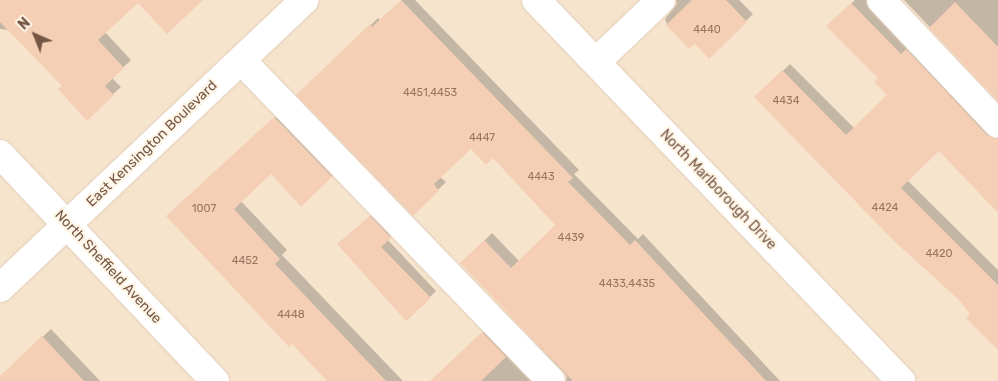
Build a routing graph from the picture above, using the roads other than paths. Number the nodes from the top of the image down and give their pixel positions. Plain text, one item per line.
1 (304, 0) edge
2 (536, 0) edge
3 (661, 0) edge
4 (881, 0) edge
5 (241, 60) junction
6 (596, 62) junction
7 (998, 124) edge
8 (0, 154) edge
9 (68, 224) junction
10 (0, 288) edge
11 (215, 381) edge
12 (551, 381) edge
13 (901, 381) edge

1 - 5 street, East Kensington Boulevard
2 - 6 street, North Marlborough Drive
3 - 6 street
4 - 7 street
5 - 9 street, East Kensington Boulevard
5 - 12 street
6 - 13 street, North Marlborough Drive
8 - 9 street, North Sheffield Avenue
9 - 10 street, East Kensington Boulevard
9 - 11 street, North Sheffield Avenue

